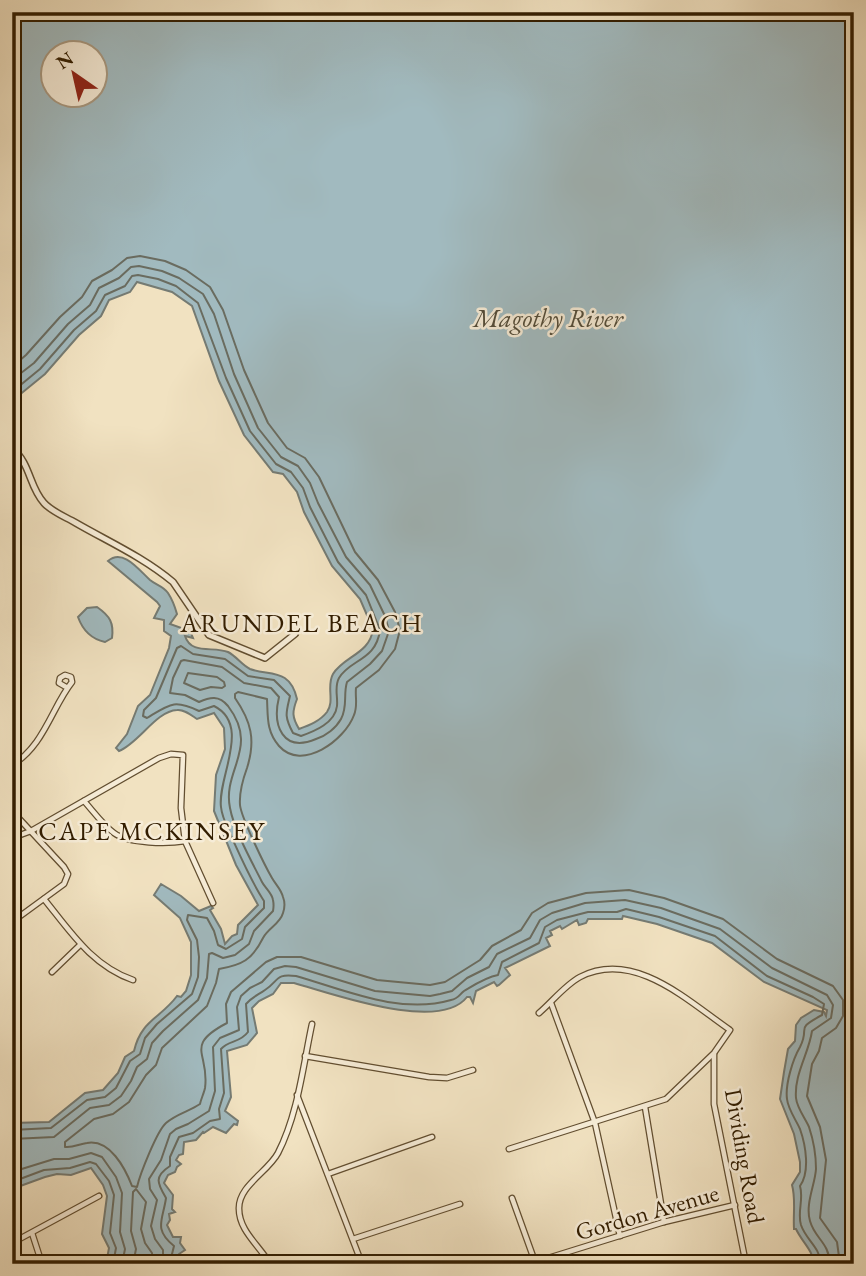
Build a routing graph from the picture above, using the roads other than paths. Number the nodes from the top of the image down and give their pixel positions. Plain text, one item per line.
1 (12, 448) edge
2 (295, 634) dead end
3 (66, 687) dead end
4 (12, 765) edge
5 (84, 800) junction
6 (12, 811) edge
7 (31, 831) junction
8 (12, 838) edge
9 (185, 841) junction
10 (44, 899) junction
11 (213, 903) dead end
12 (12, 922) edge
13 (80, 945) junction
14 (52, 972) dead end
15 (132, 980) dead end
16 (551, 1003) junction
17 (538, 1013) dead end
18 (312, 1024) dead end
19 (715, 1053) junction
20 (306, 1056) junction
21 (473, 1070) dead end
22 (297, 1094) junction
23 (645, 1107) junction
24 (595, 1123) junction
25 (432, 1137) dead end
26 (509, 1149) dead end
27 (328, 1174) junction
28 (99, 1196) dead end
29 (512, 1198) dead end
30 (460, 1204) dead end
31 (735, 1205) junction
32 (664, 1222) junction
33 (32, 1233) junction
34 (620, 1236) junction
35 (353, 1239) junction
36 (12, 1243) edge
37 (535, 1262) junction
38 (43, 1264) edge
39 (270, 1264) edge
40 (362, 1264) edge
41 (529, 1264) edge
42 (746, 1264) edge

1 - 2 street
3 - 4 street
5 - 7 street
5 - 9 street
5 - 9 street
6 - 7 street
7 - 8 street
7 - 10 street
9 - 11 street
10 - 12 street
10 - 13 street
13 - 14 street
13 - 15 street
16 - 17 street
16 - 19 street
16 - 24 street
18 - 20 street
19 - 23 street
19 - 31 street, Dividing Road
20 - 21 street
20 - 22 street
22 - 27 street
22 - 39 street
23 - 24 street
23 - 32 street
24 - 26 street
24 - 34 street
25 - 27 street
27 - 35 street
28 - 33 street
29 - 37 street
30 - 35 street
31 - 32 street, Gordon Avenue
31 - 42 street, Dividing Road
32 - 34 street, Gordon Avenue
33 - 36 street
33 - 38 street
34 - 37 street, Gordon Avenue
35 - 40 street
37 - 41 street, Gordon Avenue

